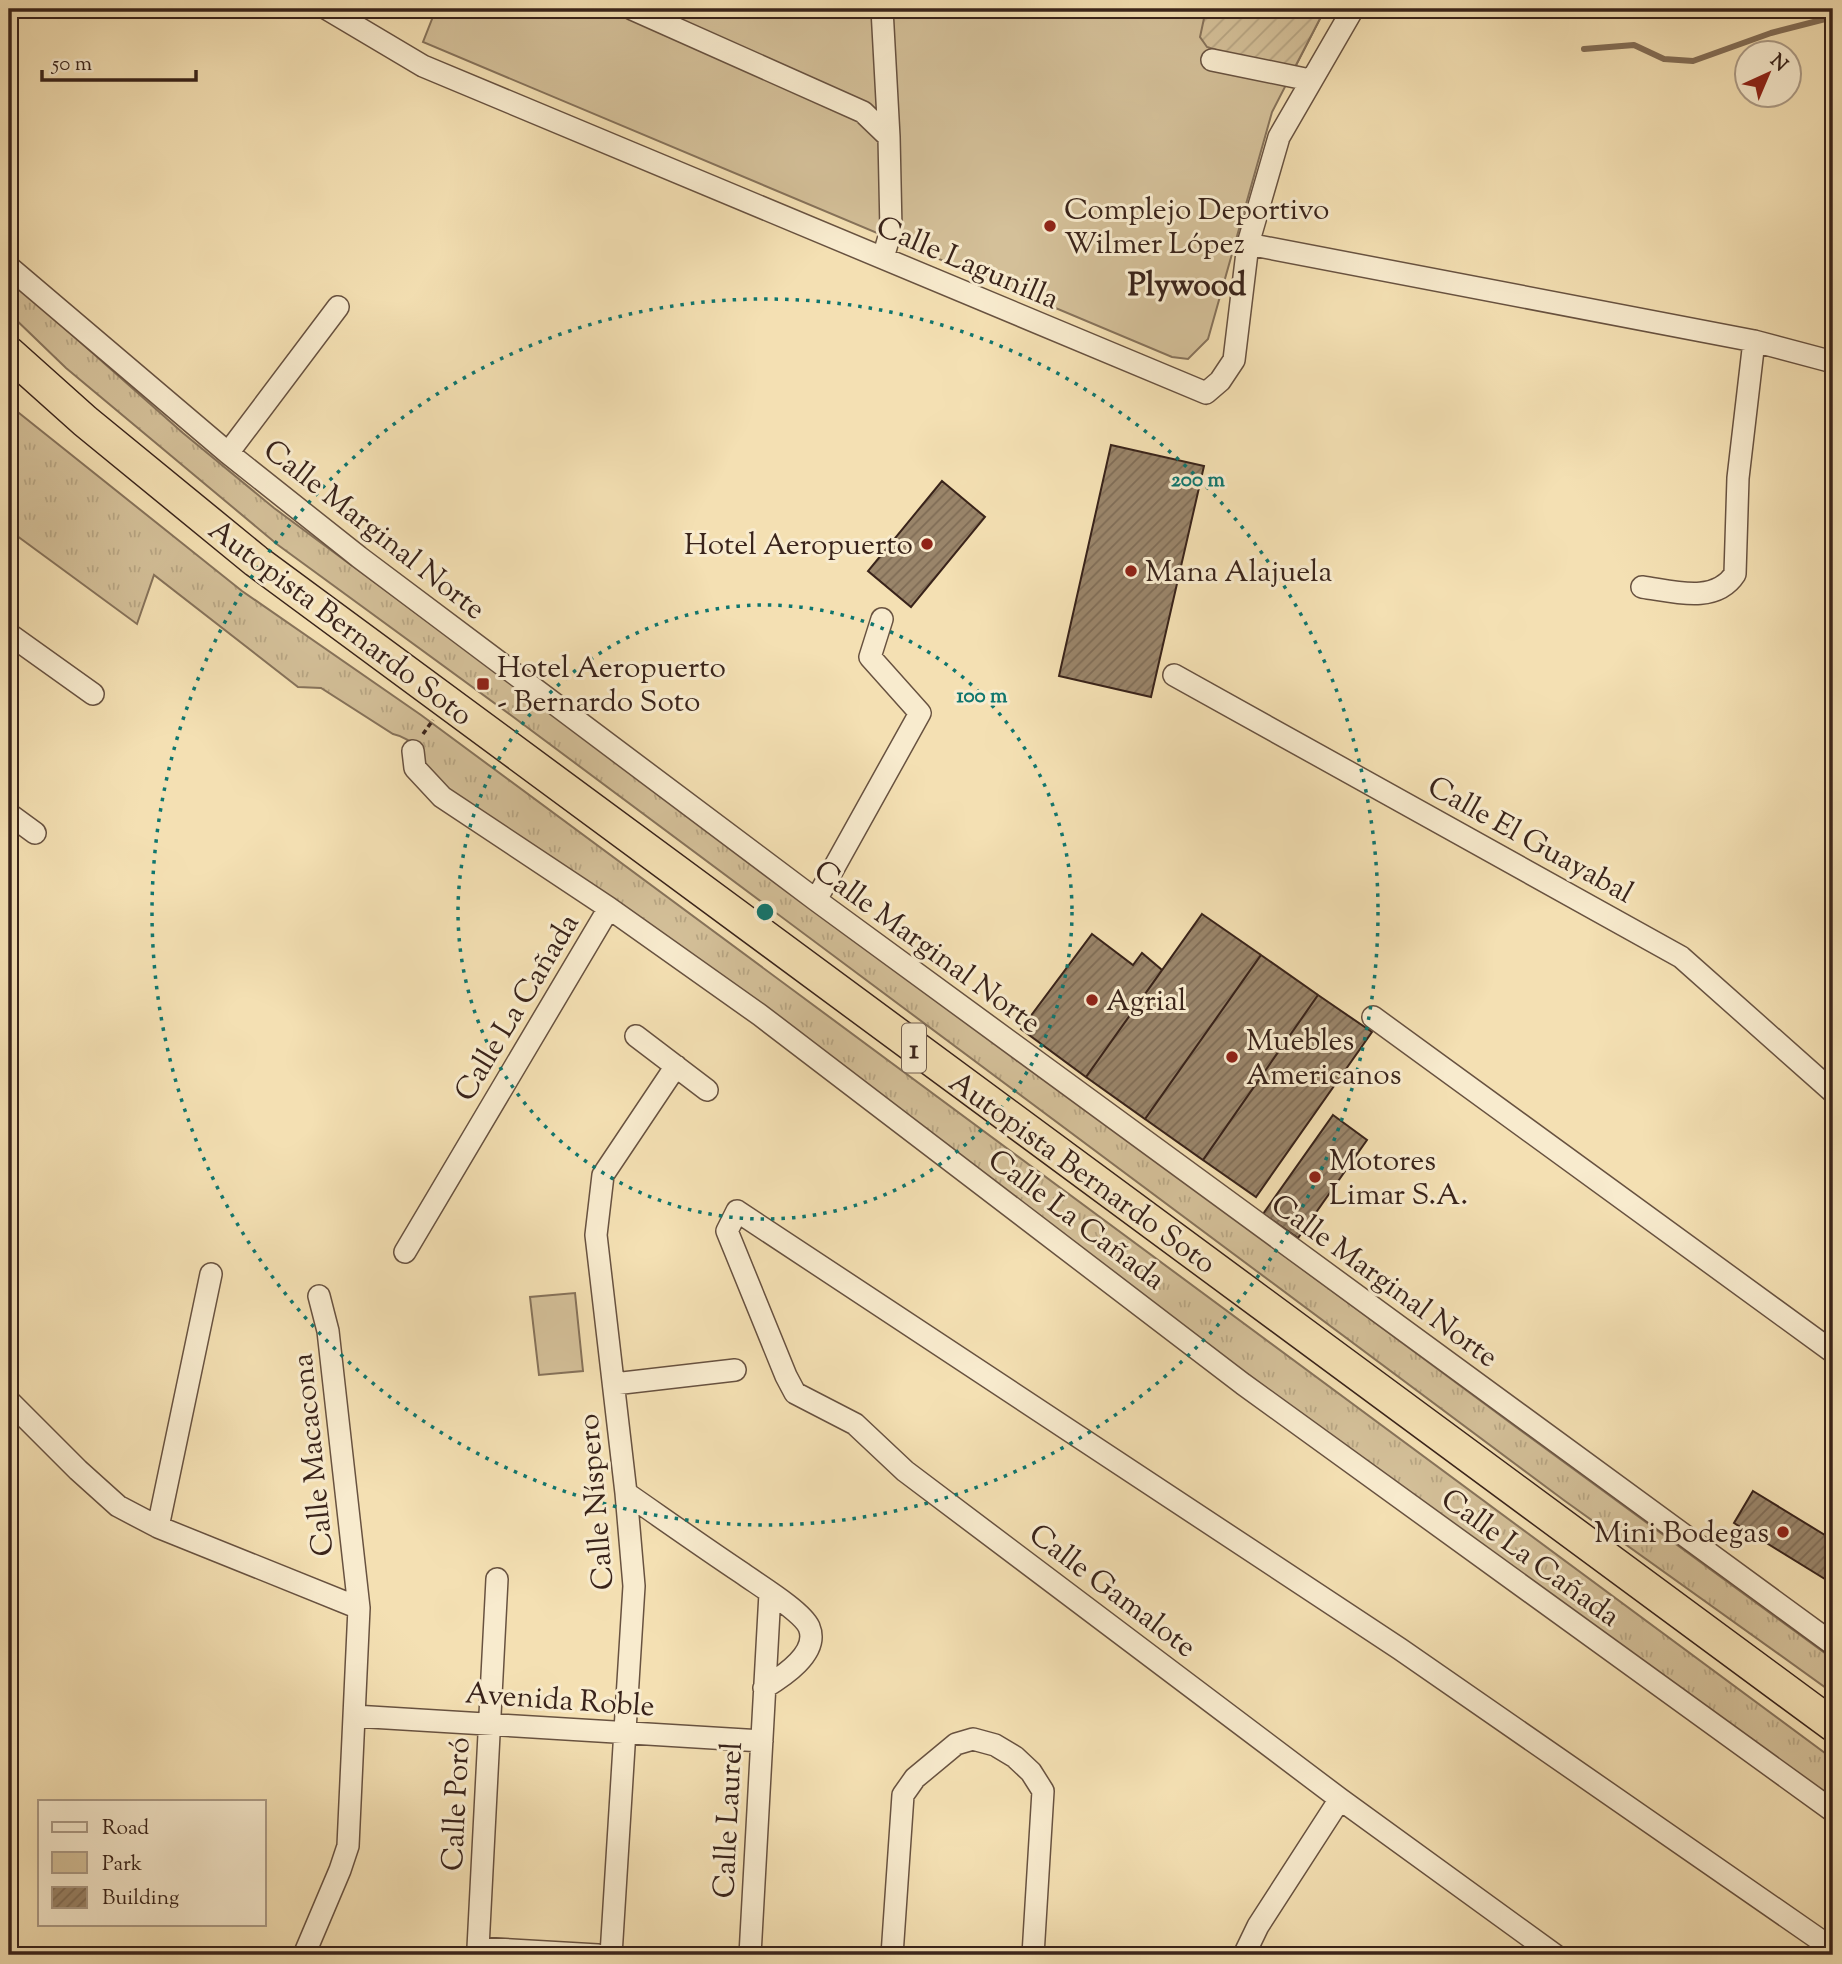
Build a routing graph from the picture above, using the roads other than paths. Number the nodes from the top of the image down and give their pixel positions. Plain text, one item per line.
1 (327, 9) edge
2 (632, 9) edge
3 (882, 9) edge
4 (1353, 9) edge
5 (1212, 60) dead end
6 (1310, 80) junction
7 (889, 137) junction
8 (1248, 244) junction
9 (883, 258) junction
10 (9, 267) edge
11 (338, 307) dead end
12 (1754, 341) junction
13 (9, 353) edge
14 (1833, 362) edge
15 (228, 453) junction
16 (1643, 587) dead end
17 (882, 619) dead end
18 (9, 634) edge
19 (1174, 675) dead end
20 (93, 694) dead end
21 (413, 751) road end
22 (9, 814) edge
23 (35, 833) dead end
24 (816, 900) junction
25 (609, 908) junction
26 (1373, 1017) dead end
27 (636, 1036) dead end
28 (676, 1066) junction
29 (707, 1090) dead end
30 (1833, 1092) edge
31 (405, 1252) dead end
32 (211, 1274) dead end
33 (319, 1296) dead end
34 (1833, 1352) edge
35 (735, 1370) dead end
36 (614, 1384) junction
37 (9, 1401) edge
38 (626, 1493) junction
39 (158, 1527) junction
40 (497, 1579) dead end
41 (770, 1592) junction
42 (359, 1608) junction
43 (1833, 1644) edge
44 (764, 1688) junction
45 (354, 1716) junction
46 (489, 1725) junction
47 (1833, 1725) edge
48 (626, 1734) junction
49 (762, 1741) junction
50 (1340, 1799) junction
51 (1833, 1811) edge
52 (1833, 1949) edge
53 (304, 1955) edge
54 (598, 1955) edge
55 (611, 1955) edge
56 (750, 1955) edge
57 (891, 1955) edge
58 (1033, 1955) edge
59 (1244, 1955) edge
60 (1555, 1955) edge

1 - 9 street, Calle Lagunilla
2 - 7 street
3 - 7 street
4 - 6 street, Calle Lagunilla
5 - 6 street
6 - 8 street, Calle Lagunilla
7 - 9 street
8 - 9 street, Calle Lagunilla
8 - 12 street
10 - 15 street, Calle Marginal Norte
11 - 15 street
12 - 14 street
12 - 16 street
13 - 47 highway, Autopista Bernardo Soto / 1
15 - 24 street, Calle Marginal Norte
17 - 24 street
18 - 20 street
19 - 30 street, Calle El Guayabal
21 - 25 street
22 - 23 street
24 - 43 street, Calle Marginal Norte
25 - 31 street, Calle La Cañada
25 - 51 street, Calle La Cañada
26 - 34 street
27 - 28 street
28 - 29 street
28 - 36 street, Calle Níspero
32 - 39 street
33 - 42 street, Calle Macacona
35 - 36 street
36 - 38 street, Calle Níspero
37 - 39 street
38 - 41 street
38 - 48 street, Calle Níspero
39 - 42 street
40 - 46 street, Calle Poró
41 - 44 street, Calle Laurel
41 - 44 street
42 - 45 street, Calle Macacona
44 - 49 street, Calle Laurel
45 - 46 street, Avenida Roble
45 - 53 street, Calle Macacona
46 - 48 street, Avenida Roble
46 - 54 street, Calle Poró
48 - 49 street, Avenida Roble
48 - 55 street, Calle Níspero
49 - 56 street, Calle Laurel
50 - 52 street, Calle Gamalote
50 - 59 street
50 - 60 street, Calle Gamalote
57 - 58 street

